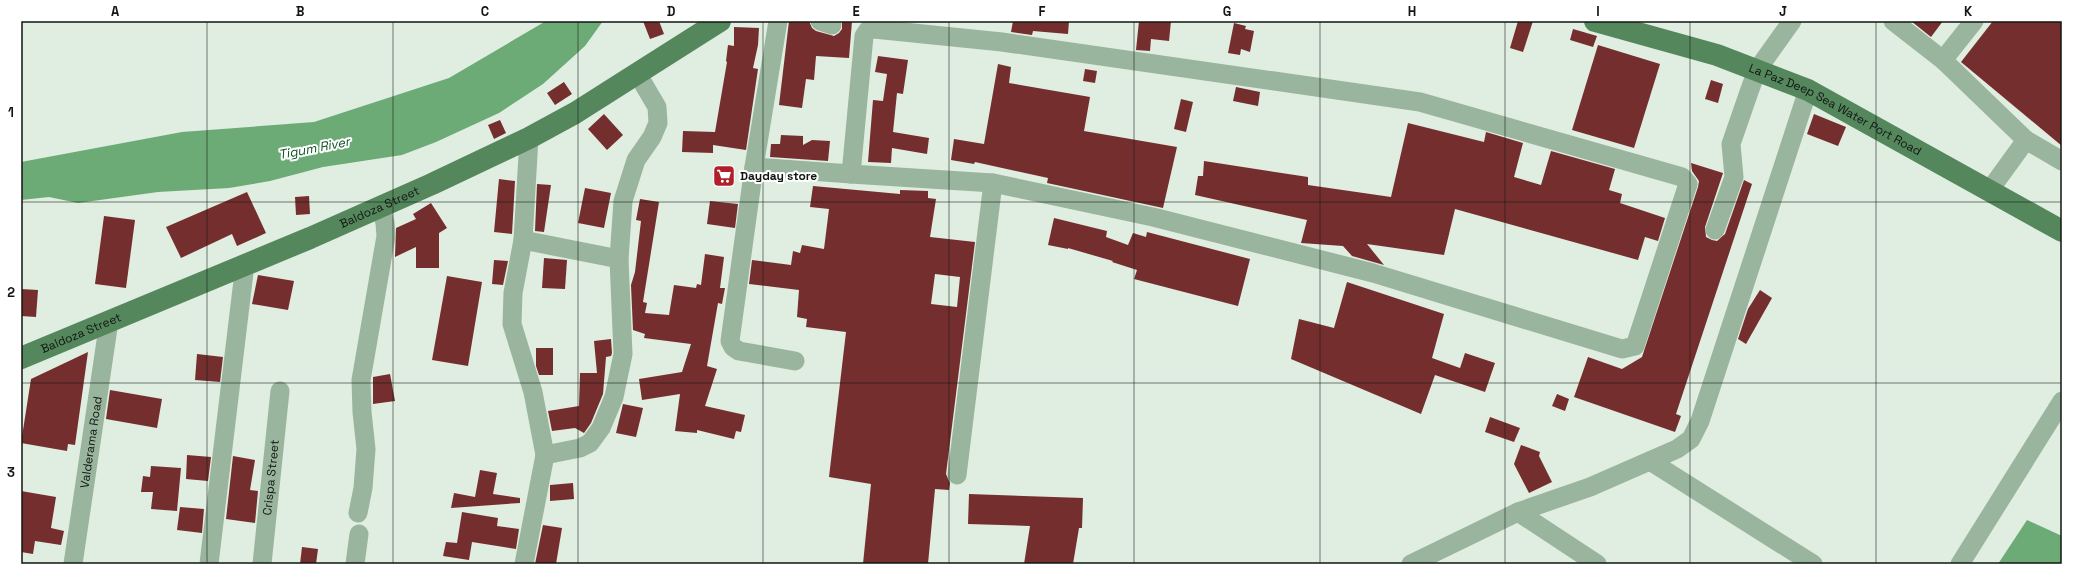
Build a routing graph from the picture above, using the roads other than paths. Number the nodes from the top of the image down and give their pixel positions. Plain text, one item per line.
1 (720, 21) edge
2 (778, 21) edge
3 (1595, 21) edge
4 (1792, 21) edge
5 (1893, 21) edge
6 (1974, 21) edge
7 (1943, 60) junction
8 (1757, 70) junction
9 (637, 73) junction
10 (1808, 90) junction
11 (529, 138) junction
12 (2026, 140) junction
13 (2062, 161) edge
14 (754, 167) junction
15 (851, 174) junction
16 (993, 183) junction
17 (1989, 191) junction
18 (381, 206) junction
19 (1715, 230) dead end
20 (2062, 231) edge
21 (523, 240) junction
22 (619, 259) junction
23 (245, 264) junction
24 (110, 321) junction
25 (21, 358) edge
26 (795, 361) dead end
27 (280, 391) dead end
28 (2062, 401) edge
29 (545, 455) junction
30 (1650, 460) junction
31 (957, 475) dead end
32 (1518, 512) junction
33 (358, 513) dead end
34 (359, 534) dead end
35 (74, 564) edge
36 (209, 564) edge
37 (262, 564) edge
38 (355, 564) edge
39 (524, 564) edge
40 (1411, 564) edge
41 (1597, 564) edge
42 (1813, 564) edge
43 (1960, 564) edge

1 - 9 main road, Baldoza Street
2 - 14 street
3 - 8 main road, La Paz Deep Sea Water Port Road
4 - 8 street
5 - 7 street
6 - 7 street
7 - 12 street
8 - 10 main road, La Paz Deep Sea Water Port Road
8 - 19 street
9 - 11 main road, Baldoza Street
9 - 22 street
10 - 17 main road, La Paz Deep Sea Water Port Road
10 - 30 street
11 - 18 main road, Baldoza Street
11 - 21 street
12 - 13 street
12 - 17 street
14 - 15 street
14 - 26 street
15 - 16 street
15 - 16 street
16 - 31 street
17 - 20 main road, La Paz Deep Sea Water Port Road
18 - 23 main road, Baldoza Street
18 - 33 street
21 - 22 street
21 - 29 street
22 - 29 street
23 - 24 main road, Baldoza Street
23 - 36 street
24 - 25 main road, Baldoza Street
24 - 35 street, Valderama Road
27 - 37 street, Crispa Street
28 - 43 street
29 - 39 street
30 - 32 street
30 - 42 street
32 - 40 street
32 - 41 street
34 - 38 street

